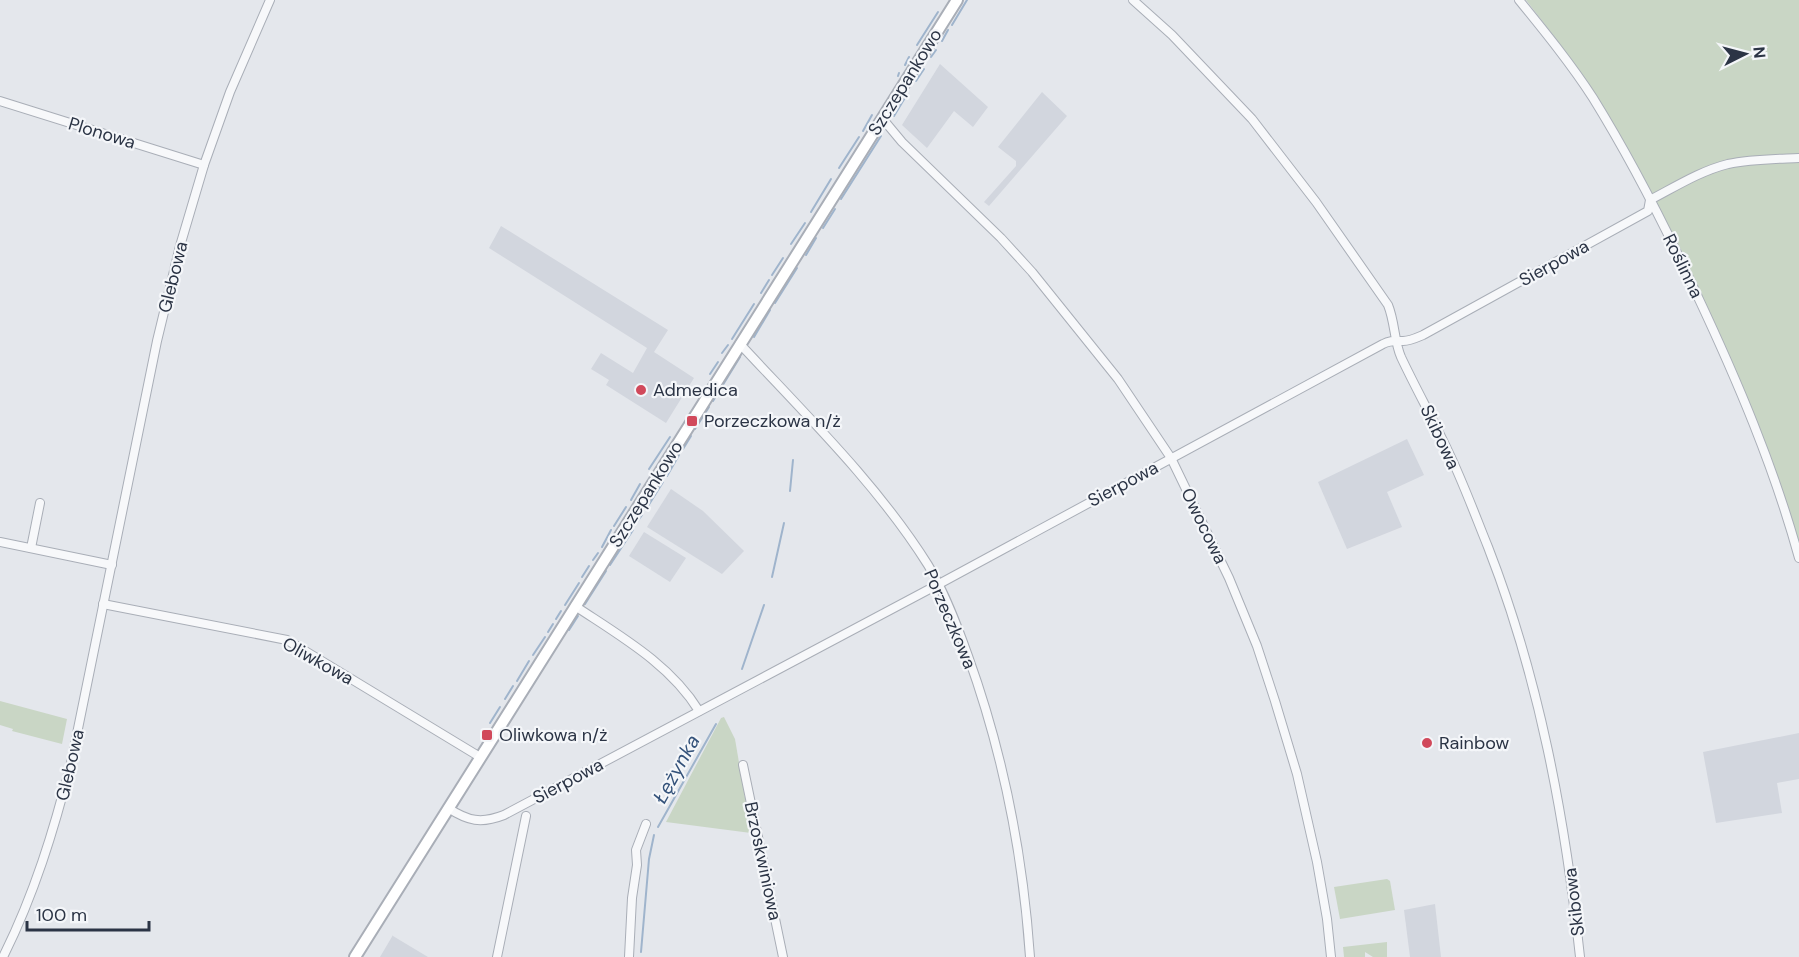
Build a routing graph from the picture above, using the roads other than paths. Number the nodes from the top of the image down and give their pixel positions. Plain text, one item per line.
1 (270, 0) edge
2 (957, 0) edge
3 (1133, 0) edge
4 (1519, 0) edge
5 (0, 101) edge
6 (882, 118) junction
7 (1799, 158) edge
8 (204, 165) junction
9 (1650, 200) junction
10 (1396, 340) junction
11 (740, 344) junction
12 (1171, 458) junction
13 (40, 502) dead end
14 (0, 542) edge
15 (31, 548) junction
16 (1799, 558) edge
17 (112, 565) junction
18 (939, 584) junction
19 (104, 604) junction
20 (575, 606) junction
21 (699, 711) junction
22 (480, 757) junction
23 (743, 765) dead end
24 (448, 808) junction
25 (526, 816) dead end
26 (646, 824) dead end
27 (3, 957) edge
28 (355, 957) edge
29 (497, 957) edge
30 (629, 957) edge
31 (783, 957) edge
32 (1030, 957) edge
33 (1331, 957) edge
34 (1580, 957) edge

1 - 8 street, Glebowa
2 - 6 street, Szczepankowo
3 - 10 street, Skibowa
4 - 9 street, Roślinna
5 - 8 street, Plonowa
6 - 11 street, Szczepankowo
6 - 12 street, Owocowa
7 - 9 street, Sierpowa
8 - 17 street, Glebowa
9 - 10 street, Sierpowa
9 - 16 street, Roślinna
10 - 12 street, Sierpowa
10 - 34 street, Skibowa
11 - 18 street, Porzeczkowa
11 - 20 street, Szczepankowo
12 - 18 street, Sierpowa
12 - 33 street, Owocowa
13 - 15 street
14 - 15 street
15 - 17 street
17 - 19 street, Glebowa
18 - 21 street, Sierpowa
18 - 32 street, Porzeczkowa
19 - 22 street, Oliwkowa
19 - 27 street, Glebowa
20 - 21 street
20 - 22 street, Szczepankowo
21 - 24 street, Sierpowa
22 - 24 street, Szczepankowo
23 - 31 street, Brzoskwiniowa
24 - 28 street, Szczepankowo
25 - 29 street
26 - 30 street

